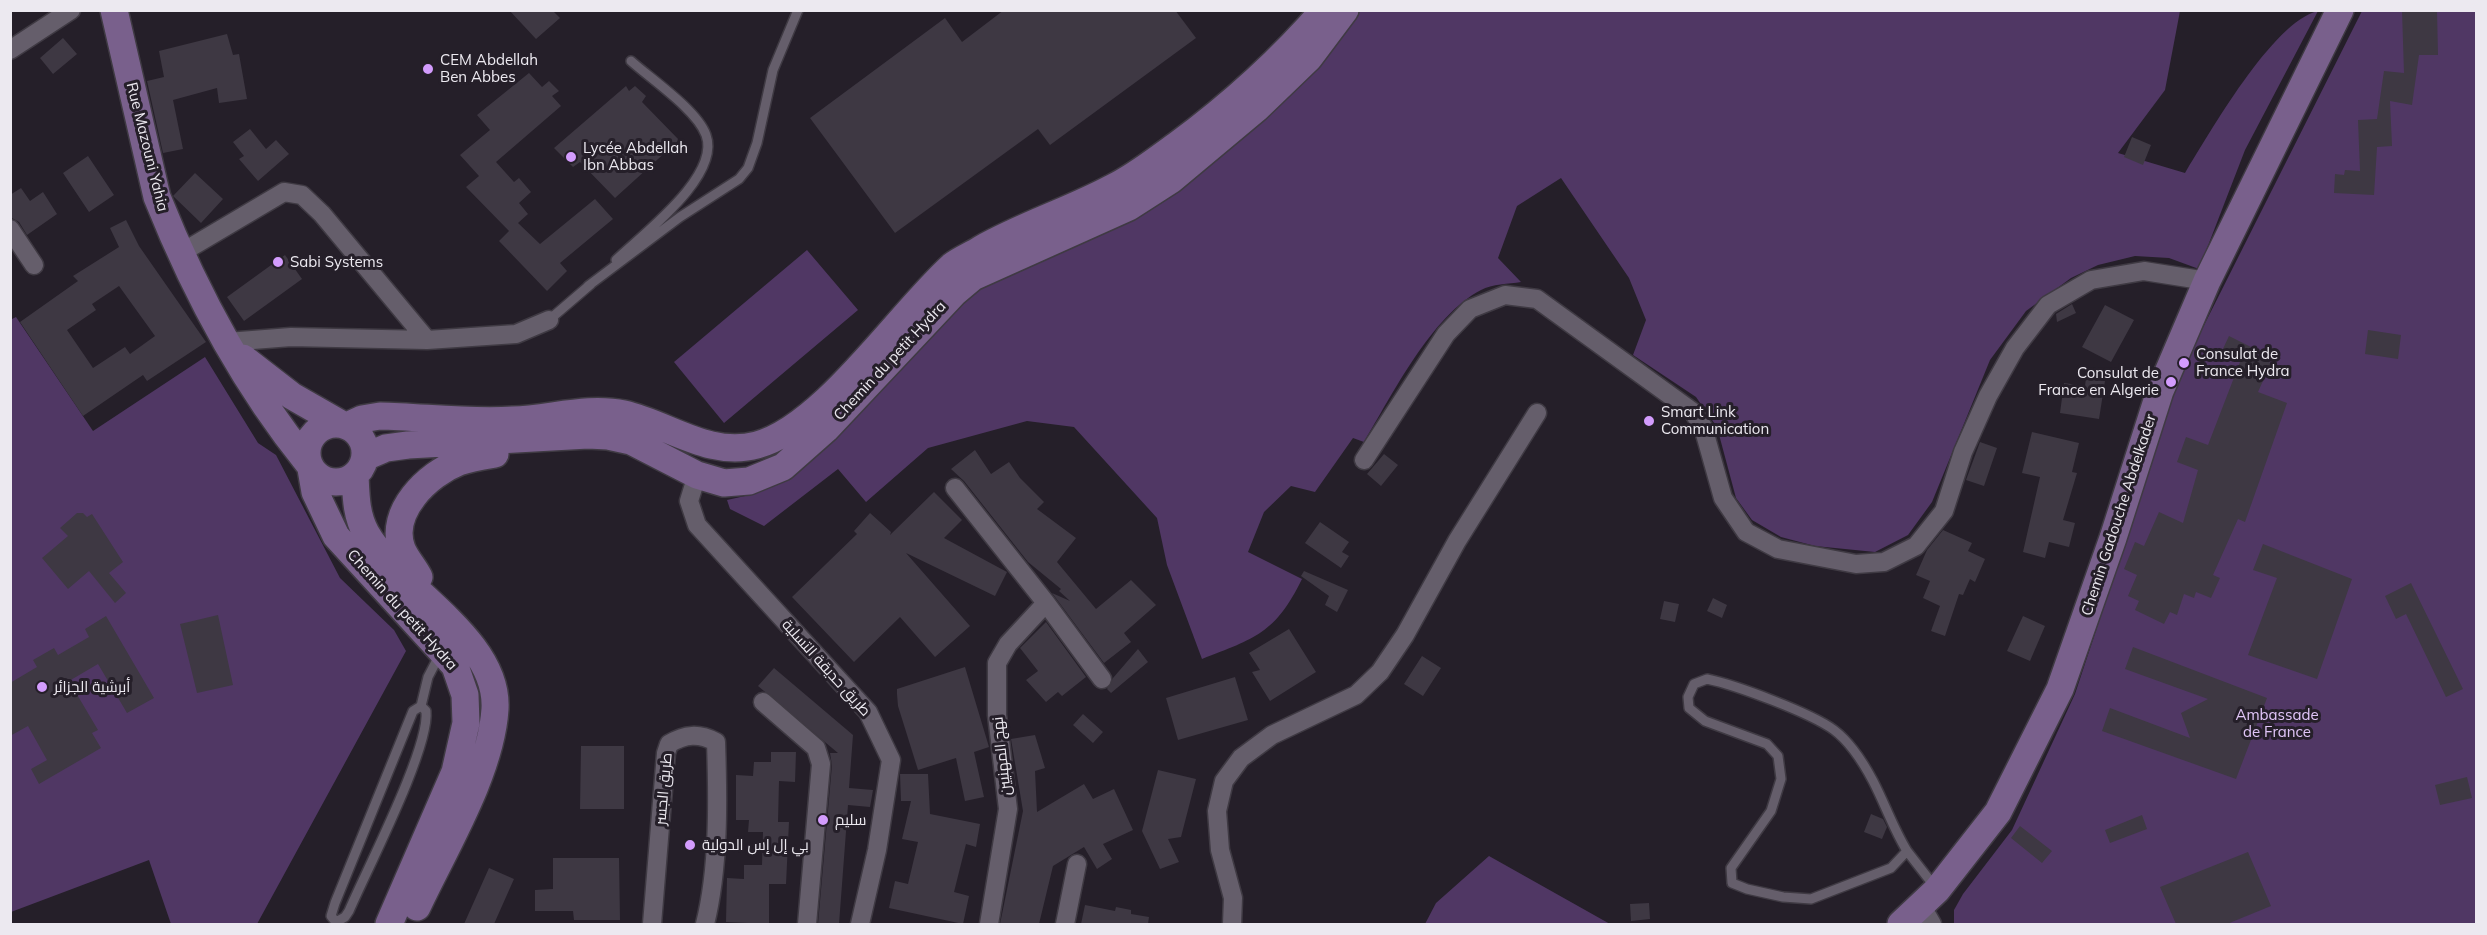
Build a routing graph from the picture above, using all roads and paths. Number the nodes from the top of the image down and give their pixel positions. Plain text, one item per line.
1 (71, 10) edge
2 (114, 10) edge
3 (798, 10) edge
4 (2340, 10) edge
5 (1335, 13) edge
6 (10, 50) edge
7 (631, 61) dead end
8 (10, 229) edge
9 (181, 253) junction
10 (34, 265) dead end
11 (2208, 281) junction
12 (588, 286) junction
13 (549, 320) joint
14 (427, 340) junction
15 (227, 342) junction
16 (1537, 413) dead end
17 (344, 425) junction
18 (530, 440) junction
19 (1364, 460) dead end
20 (310, 466) junction
21 (360, 466) junction
22 (697, 475) junction
23 (955, 488) dead end
24 (426, 598) junction
25 (1046, 603) junction
26 (442, 652) junction
27 (1102, 679) dead end
28 (763, 702) dead end
29 (421, 706) junction
30 (429, 834) junction
31 (1907, 850) junction
32 (1077, 864) dead end
33 (1930, 907) edge
34 (370, 924) edge
35 (389, 924) edge
36 (409, 924) edge
37 (652, 924) edge
38 (705, 924) edge
39 (807, 924) edge
40 (860, 924) edge
41 (989, 924) edge
42 (1065, 924) edge
43 (1232, 924) edge
44 (1901, 924) edge

1 - 6 street
2 - 9 main road, Rue Mazouni Yahia
3 - 12 lane
4 - 11 main road, Chemin Gadouche Abdelkader
5 - 17 main road, Chemin du petit Hydra
5 - 22 main road, Chemin du petit Hydra
7 - 12 lane
8 - 10 street
9 - 14 street
9 - 15 main road, Rue Mazouni Yahia
11 - 19 street
11 - 33 main road, Chemin Gadouche Abdelkader
12 - 13 lane
13 - 14 street
14 - 15 street
15 - 17 main road
15 - 20 main road, Rue Mazouni Yahia
16 - 43 street
17 - 20 main road
17 - 21 main road
18 - 21 main road, Chemin du petit Hydra
18 - 22 main road, Chemin du petit Hydra
18 - 24 main road
20 - 21 main road
20 - 26 main road, Chemin du petit Hydra
21 - 24 main road, Chemin du petit Hydra
22 - 40 street, طريق حديقة التسلية
23 - 25 street
24 - 36 main road, Chemin du petit Hydra
25 - 27 street
25 - 41 street, نهج المهنيين
26 - 29 lane
26 - 30 main road, Chemin du petit Hydra
28 - 39 street
29 - 29 lane
30 - 34 main road
30 - 35 main road, Chemin du petit Hydra
31 - 31 lane
31 - 33 lane
32 - 42 street
33 - 44 main road, Chemin Gadouche Abdelkader
37 - 38 street, طريق الجسر

